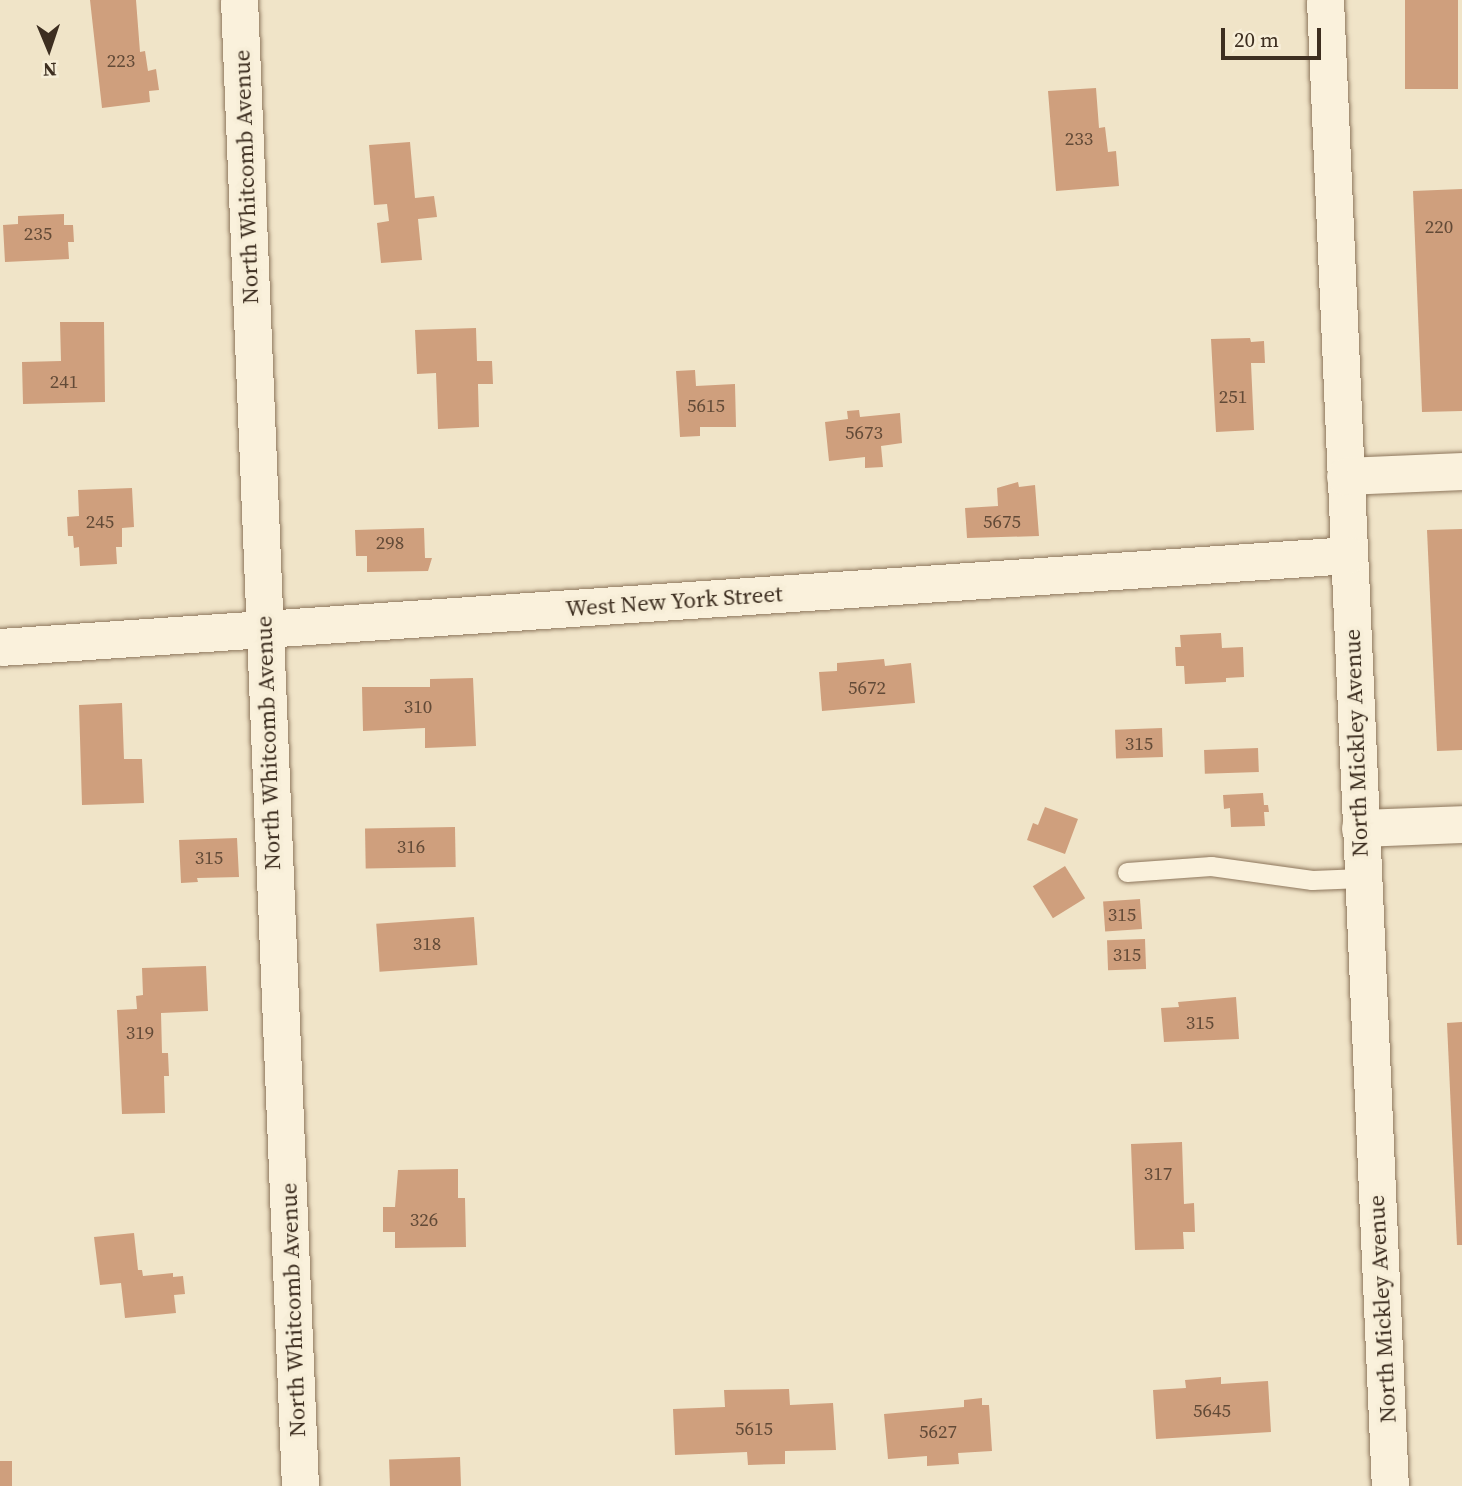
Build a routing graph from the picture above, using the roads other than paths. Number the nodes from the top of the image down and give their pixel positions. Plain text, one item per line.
1 (239, 0) edge
2 (1325, 0) edge
3 (1462, 471) edge
4 (1345, 476) junction
5 (1348, 555) junction
6 (263, 629) junction
7 (0, 647) edge
8 (1462, 824) edge
9 (1360, 828) junction
10 (1127, 872) dead end
11 (1362, 877) junction
12 (300, 1486) edge
13 (1390, 1486) edge

1 - 6 street, North Whitcomb Avenue
2 - 4 street, North Mickley Avenue
3 - 4 street
4 - 5 street, North Mickley Avenue
5 - 6 street, West New York Street
5 - 9 street, North Mickley Avenue
6 - 7 street, West New York Street
6 - 12 street, North Whitcomb Avenue
8 - 9 street
9 - 11 street, North Mickley Avenue
10 - 11 lane
11 - 13 street, North Mickley Avenue

